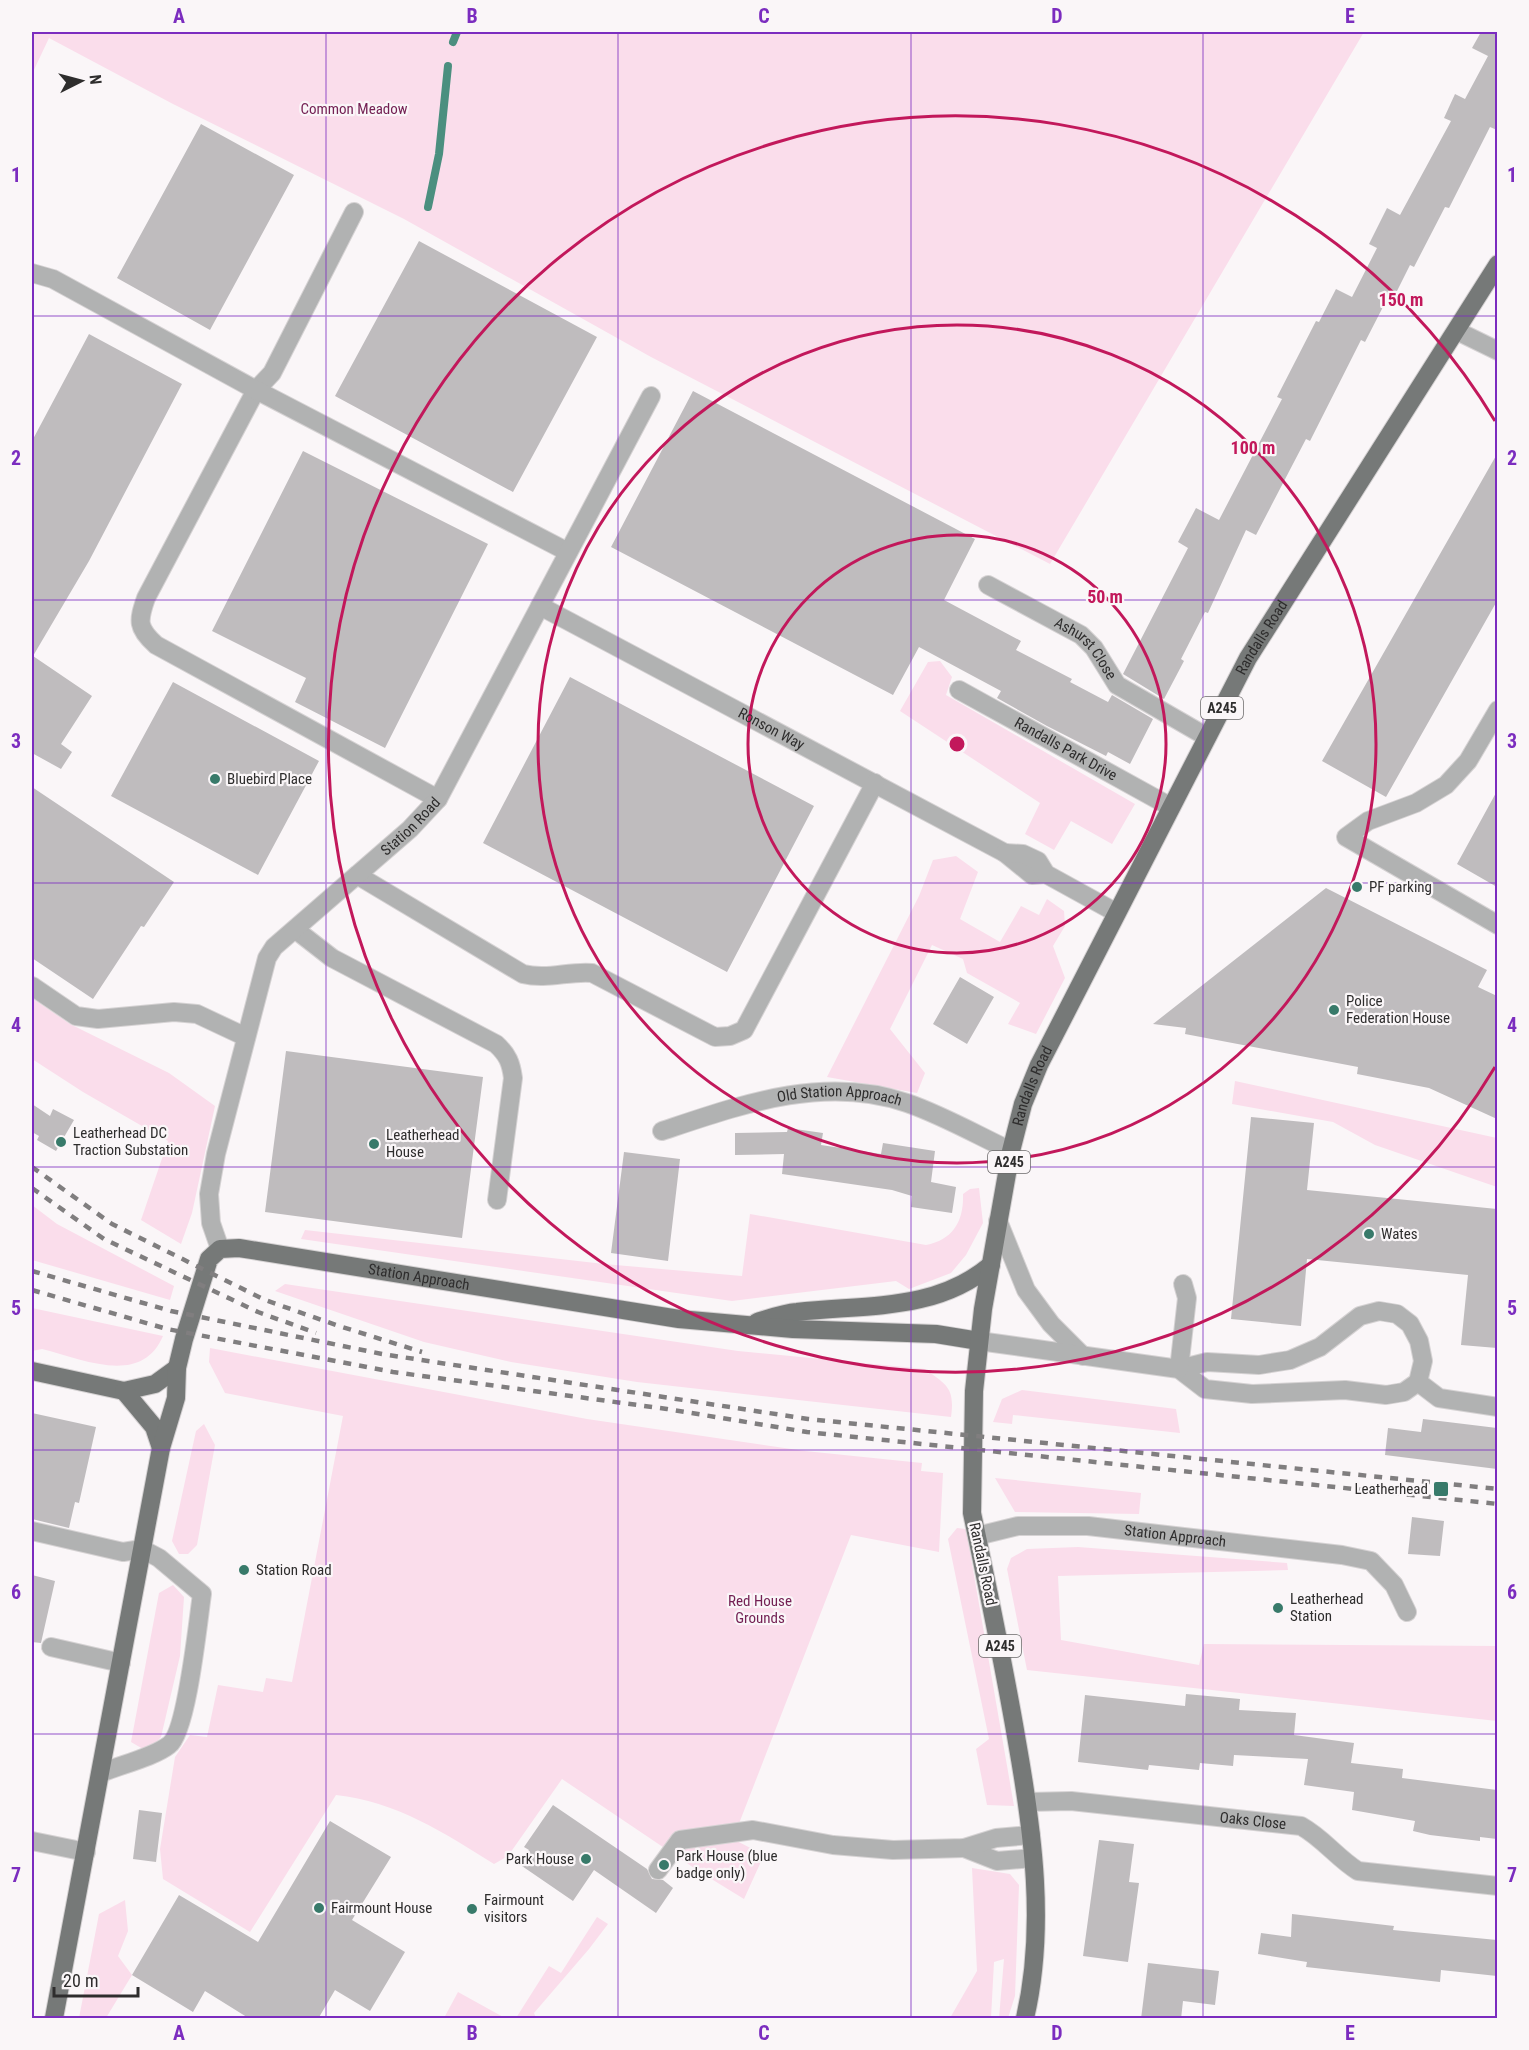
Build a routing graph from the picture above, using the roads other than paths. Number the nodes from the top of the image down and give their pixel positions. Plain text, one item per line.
1 (354, 212) dead end
2 (1497, 264) edge
3 (32, 273) edge
4 (1456, 331) junction
5 (1497, 351) edge
6 (256, 390) junction
7 (651, 396) dead end
8 (568, 552) junction
9 (988, 585) dead end
10 (540, 606) junction
11 (959, 690) dead end
12 (1497, 710) edge
13 (1207, 737) junction
14 (875, 783) junction
15 (438, 799) junction
16 (1171, 807) junction
17 (357, 875) junction
18 (1115, 912) junction
19 (1497, 925) edge
20 (296, 930) junction
21 (32, 986) edge
22 (246, 1037) junction
23 (662, 1131) dead end
24 (1011, 1151) junction
25 (497, 1200) dead end
26 (998, 1221) junction
27 (220, 1249) junction
28 (991, 1265) junction
29 (1183, 1284) dead end
30 (744, 1325) junction
31 (979, 1341) junction
32 (1083, 1356) junction
33 (177, 1368) junction
34 (1179, 1369) junction
35 (32, 1371) edge
36 (1418, 1382) junction
37 (124, 1392) junction
38 (1497, 1407) edge
39 (161, 1448) junction
40 (32, 1531) edge
41 (977, 1536) junction
42 (142, 1549) junction
43 (1407, 1612) dead end
44 (51, 1647) dead end
45 (121, 1663) junction
46 (101, 1773) junction
47 (1028, 1802) junction
48 (1031, 1835) junction
49 (32, 1841) edge
50 (964, 1848) junction
51 (86, 1852) junction
52 (1033, 1858) junction
53 (658, 1870) dead end
54 (1497, 1886) edge
55 (54, 2019) edge
56 (1025, 2019) edge

1 - 6 street
2 - 4 main road, Randalls Road / A245
3 - 6 street
4 - 5 street
4 - 13 main road, Randalls Road / A245
6 - 8 street
6 - 15 street
7 - 8 street, Station Road
8 - 10 street, Station Road
9 - 13 street, Ashurst Close
10 - 14 street, Ronson Way
10 - 15 street, Station Road
11 - 16 street, Randalls Park Drive
12 - 19 street
13 - 16 main road, Randalls Road / A245
14 - 17 street
14 - 18 street, Ronson Way
15 - 17 street, Station Road
16 - 18 main road, Randalls Road / A245
17 - 20 street, Station Road
18 - 24 main road, Randalls Road / A245
20 - 22 street, Station Road
20 - 25 street
21 - 22 street
22 - 27 street, Station Road
23 - 24 street, Old Station Approach
24 - 26 main road, Randalls Road / A245
26 - 28 main road, Randalls Road / A245
26 - 32 street
27 - 30 main road, Station Approach
27 - 33 main road
28 - 30 main road, Station Approach
28 - 31 main road, Randalls Road / A245
29 - 34 street
30 - 31 main road, Station Approach
31 - 32 street
31 - 41 main road, Randalls Road / A245
32 - 34 street
33 - 37 main road
33 - 39 main road
34 - 36 street
34 - 36 street
35 - 37 main road
36 - 38 street
37 - 39 main road
39 - 42 main road
40 - 42 street
41 - 43 street, Station Approach
41 - 47 main road, Randalls Road / A245
42 - 45 main road
42 - 46 street
44 - 45 street
45 - 46 main road
46 - 51 main road
47 - 48 main road, Randalls Road / A245
47 - 54 street, Oaks Close
48 - 50 street
48 - 52 main road, Randalls Road / A245
49 - 51 street
50 - 52 street
50 - 53 street
51 - 55 main road
52 - 56 main road, Randalls Road / A245

